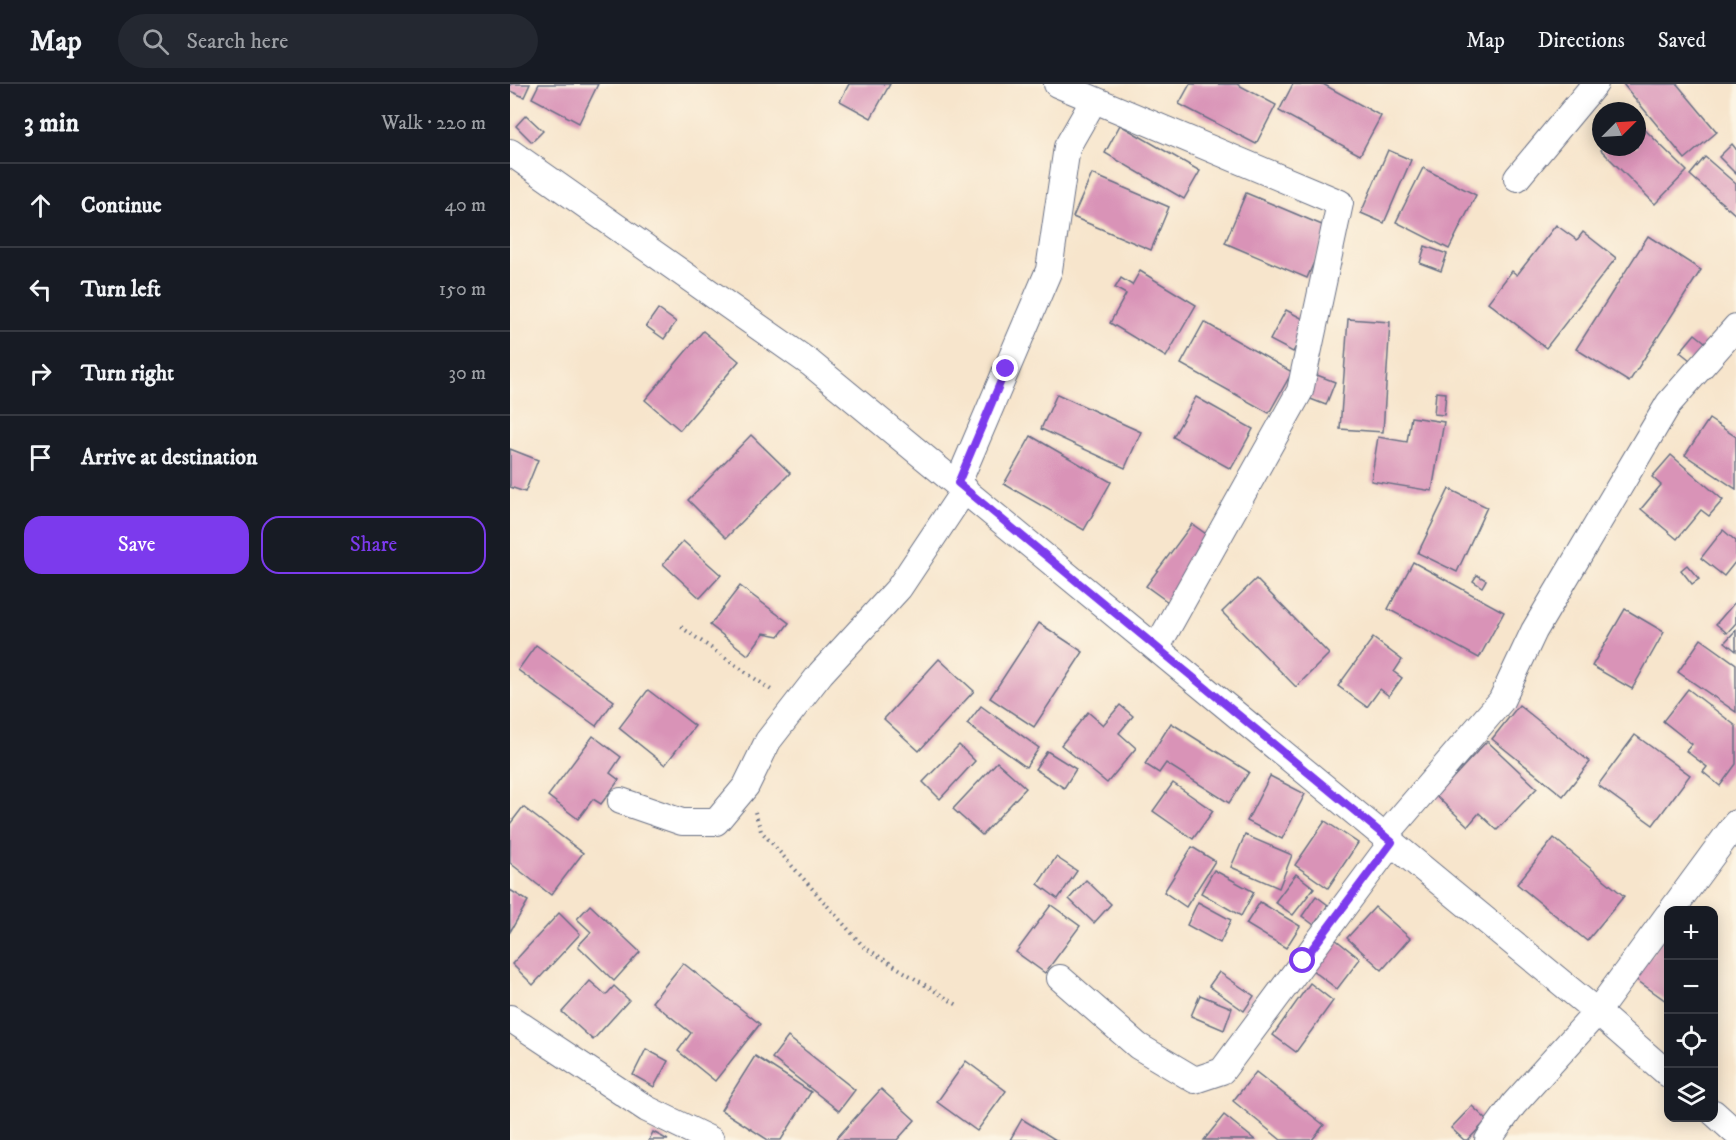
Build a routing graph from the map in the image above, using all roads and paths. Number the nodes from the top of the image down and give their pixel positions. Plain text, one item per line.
1 (1057, 84) edge
2 (1595, 84) edge
3 (1094, 100) junction
4 (510, 152) edge
5 (1517, 178) dead end
6 (1736, 327) edge
7 (961, 486) junction
8 (681, 627) dead end
9 (1157, 647) junction
10 (794, 707) junction
11 (746, 786) junction
12 (621, 801) dead end
13 (1736, 823) edge
14 (1388, 839) junction
15 (1675, 906) edge
16 (1664, 920) edge
17 (1060, 978) dead end
18 (959, 1006) dead end
19 (1597, 1011) junction
20 (510, 1018) edge
21 (1664, 1070) edge
22 (1718, 1117) edge
23 (1736, 1133) edge
24 (711, 1140) edge
25 (1488, 1140) edge

1 - 3 street
2 - 5 street
3 - 7 street
3 - 9 street
4 - 7 street
6 - 14 street
7 - 9 street
7 - 10 street
8 - 10 path
9 - 14 street
10 - 11 street
11 - 12 street
11 - 18 path
13 - 15 street
14 - 17 street
14 - 19 street
16 - 19 street
19 - 21 street
19 - 25 street
20 - 24 street
22 - 23 street

